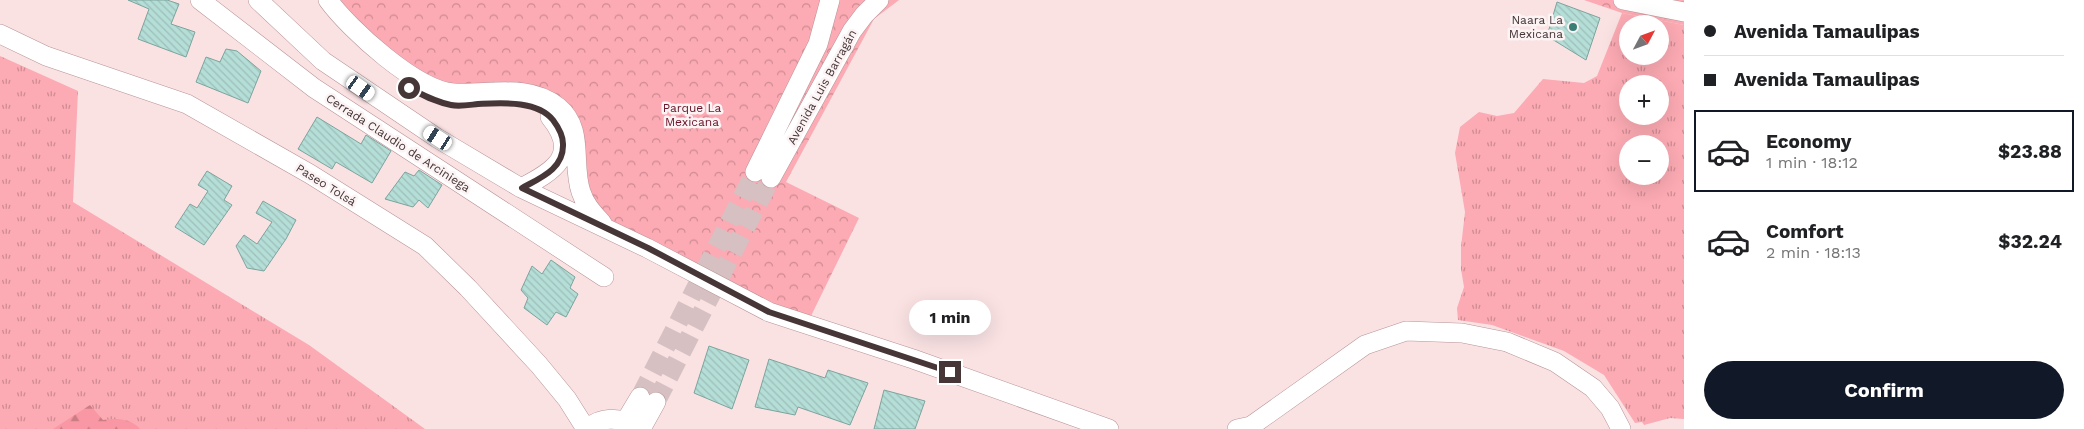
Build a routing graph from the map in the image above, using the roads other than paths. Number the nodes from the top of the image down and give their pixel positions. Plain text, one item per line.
1 (200, 0) edge
2 (258, 0) edge
3 (314, 0) edge
4 (328, 0) edge
5 (830, 0) edge
6 (879, 0) edge
7 (1623, 0) edge
8 (1684, 12) edge
9 (0, 34) edge
10 (522, 188) junction
11 (606, 228) junction
12 (604, 277) dead end
13 (648, 400) tunnel mouth
14 (634, 427) edge
15 (586, 429) edge
16 (1109, 429) edge
17 (1237, 429) edge
18 (1621, 429) edge

1 - 12 street, Cerrada Claudio de Arciniega
2 - 10 street
3 - 10 street
4 - 11 street
5 - 6 street, Avenida Luis Barragán
7 - 8 street
9 - 15 street, Paseo Tolsá
10 - 11 street
11 - 16 street
13 - 14 street
14 - 15 street
17 - 18 street

